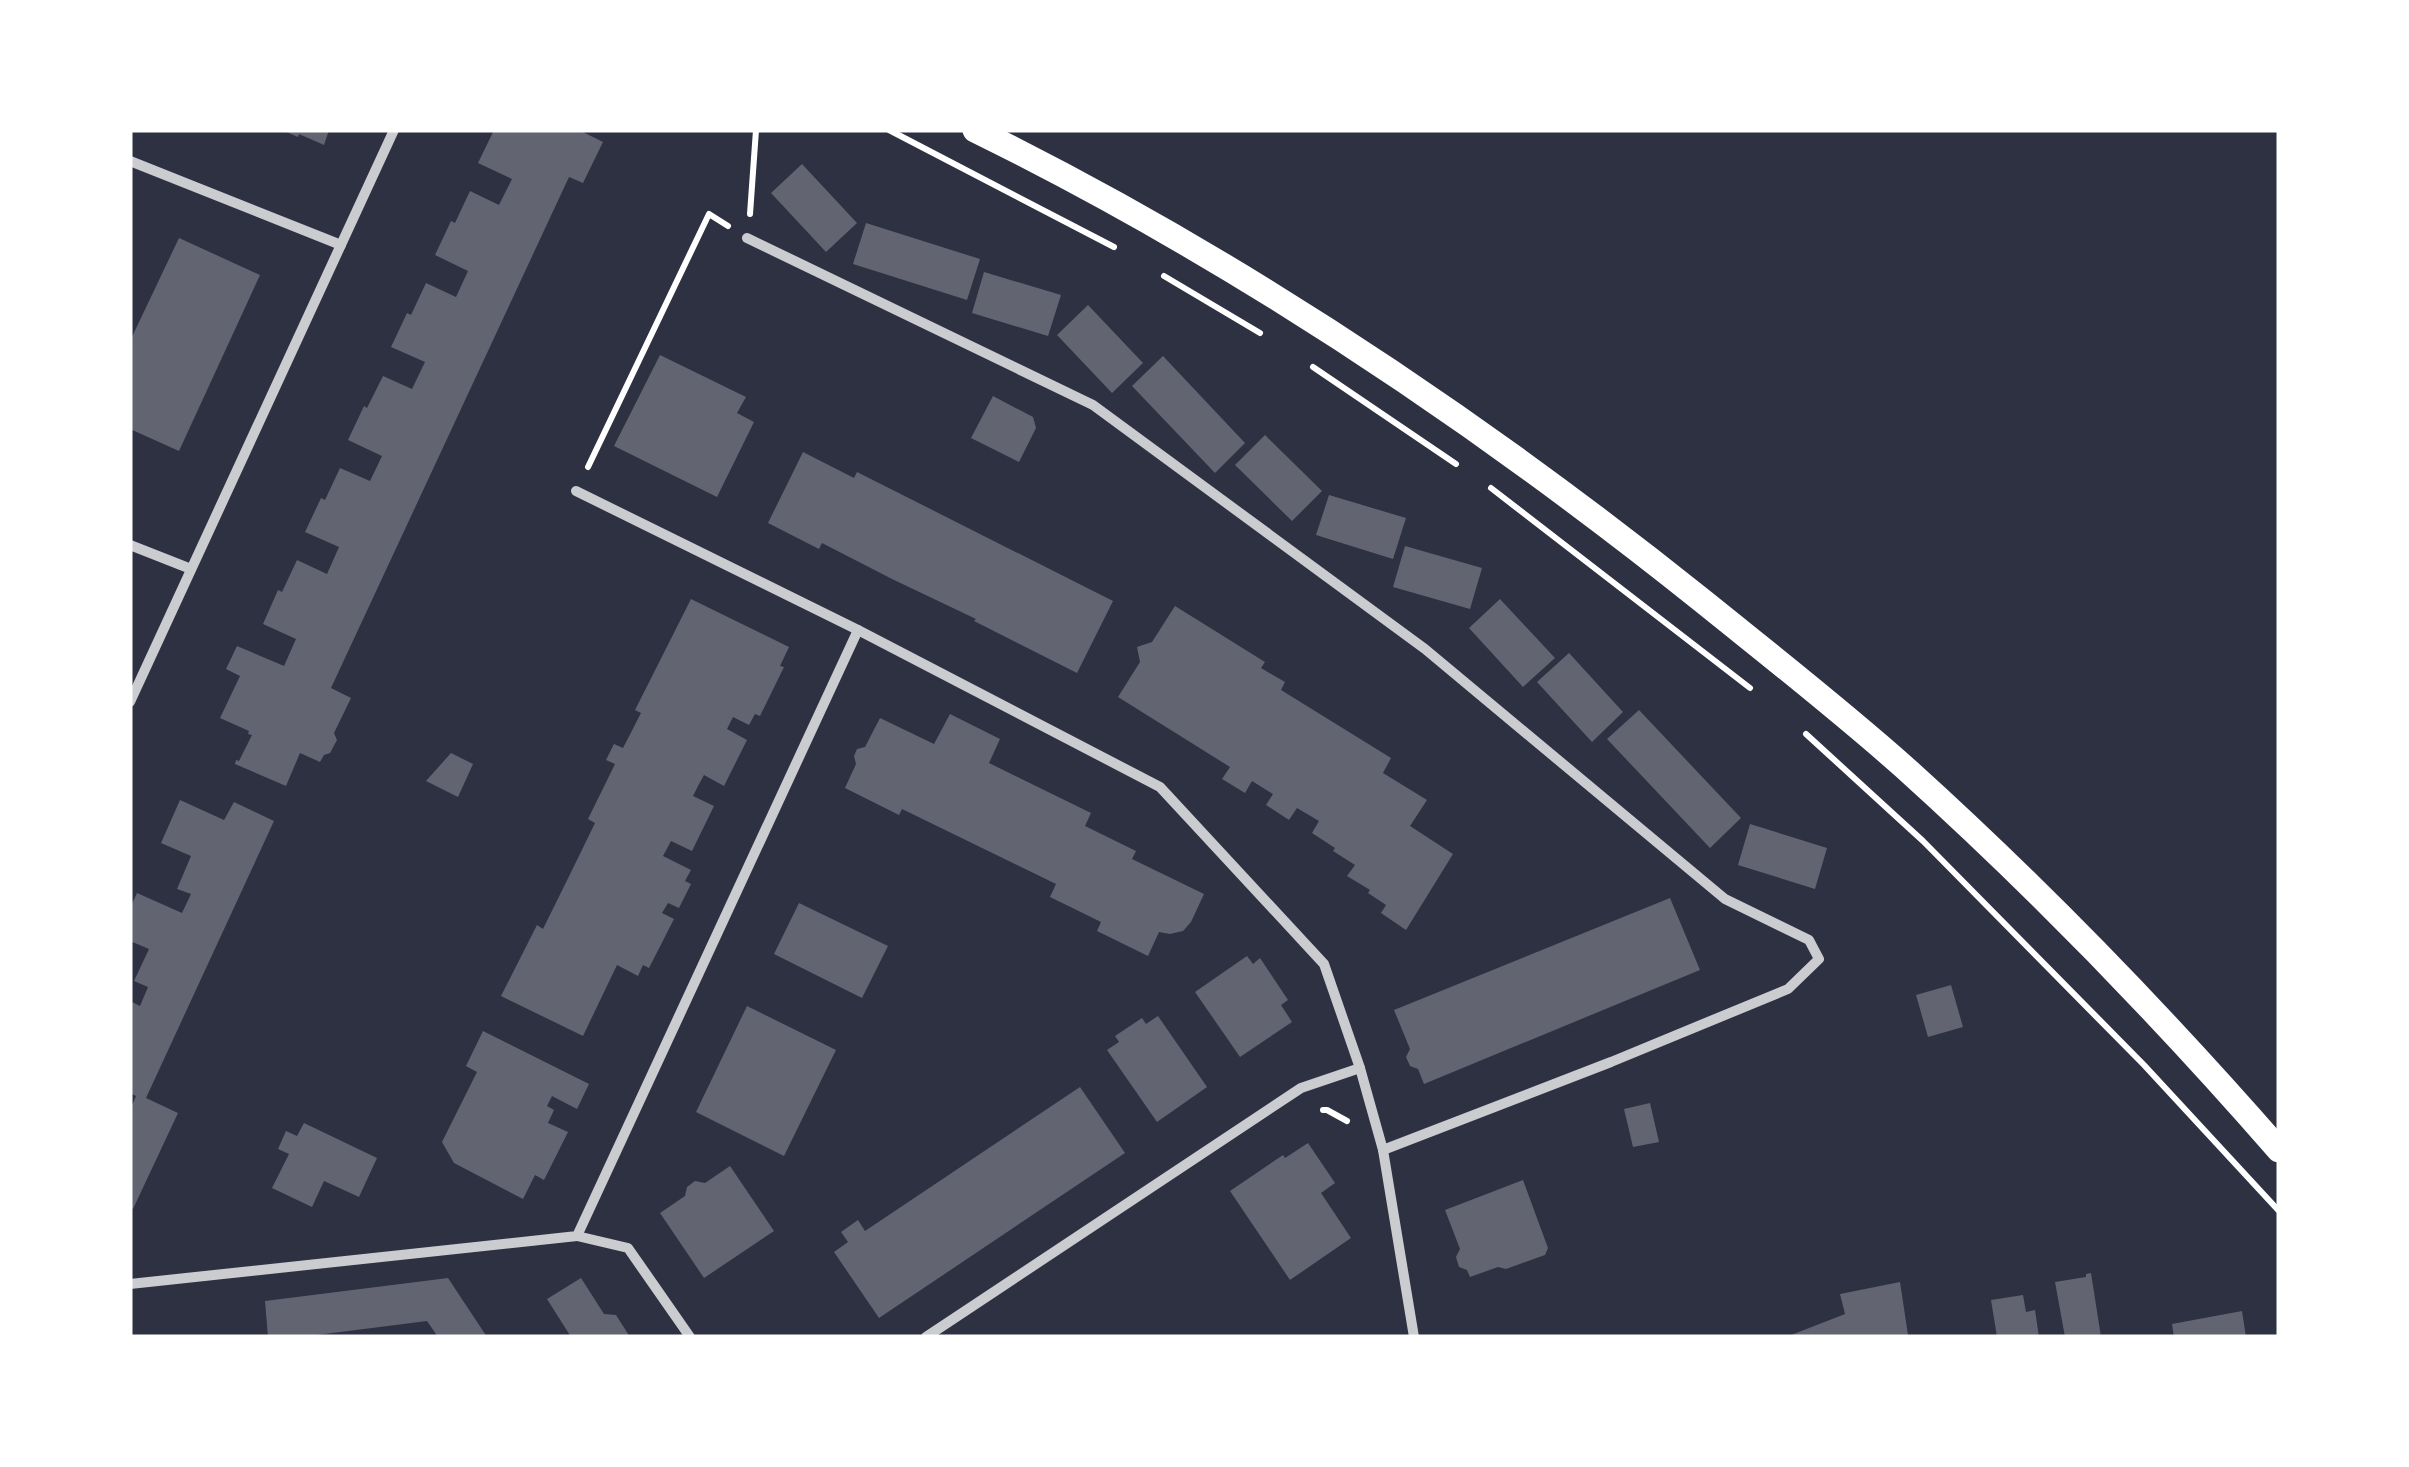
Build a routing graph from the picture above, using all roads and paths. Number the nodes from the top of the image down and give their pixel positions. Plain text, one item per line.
1 (394, 130) edge
2 (756, 130) edge
3 (889, 130) edge
4 (974, 130) edge
5 (130, 161) edge
6 (747, 238) junction
7 (340, 245) junction
8 (1114, 247) dead end
9 (1163, 275) dead end
10 (1274, 342) dead end
11 (1306, 362) dead end
12 (1464, 469) dead end
13 (1480, 480) dead end
14 (576, 491) joint
15 (130, 544) edge
16 (191, 569) junction
17 (858, 630) junction
18 (1752, 690) dead end
19 (130, 702) edge
20 (1794, 724) dead end
21 (1360, 1068) junction
22 (1314, 1111) dead end
23 (1355, 1134) dead end
24 (1383, 1150) junction
25 (2279, 1150) edge
26 (2279, 1211) edge
27 (578, 1236) junction
28 (130, 1284) edge
29 (690, 1337) edge
30 (926, 1337) edge
31 (1414, 1337) edge

1 - 7 street
2 - 6 path
3 - 8 path
4 - 25 main road
5 - 7 street
6 - 14 path
6 - 24 street
7 - 16 street
9 - 10 path
11 - 12 path
13 - 18 path
14 - 17 street
15 - 16 street
16 - 19 street
17 - 21 street
17 - 27 street
20 - 26 path
21 - 24 street
21 - 30 street
22 - 23 path
24 - 31 street
27 - 28 street
27 - 29 street

